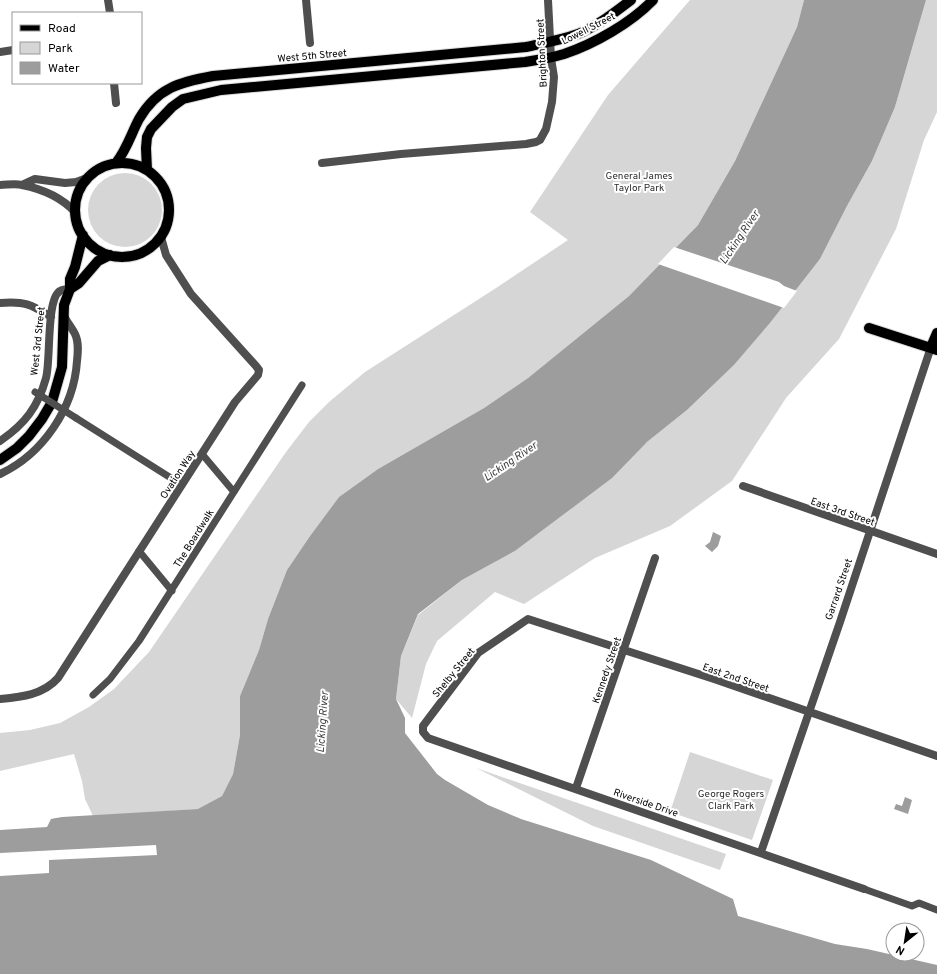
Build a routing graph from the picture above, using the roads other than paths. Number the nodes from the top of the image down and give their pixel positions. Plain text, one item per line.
1 (108, 0) edge
2 (306, 0) edge
3 (548, 0) edge
4 (631, 0) edge
5 (653, 0) edge
6 (110, 12) edge
7 (551, 42) junction
8 (310, 43) dead end
9 (12, 50) edge
10 (0, 52) edge
11 (551, 58) junction
12 (114, 84) edge
13 (116, 103) dead end
14 (116, 163) junction
15 (322, 163) dead end
16 (147, 170) junction
17 (87, 178) junction
18 (0, 185) edge
19 (22, 185) junction
20 (75, 212) junction
21 (83, 236) junction
22 (161, 237) junction
23 (110, 255) junction
24 (70, 289) junction
25 (0, 303) edge
26 (64, 316) junction
27 (51, 317) junction
28 (869, 328) dead end
29 (937, 334) edge
30 (934, 348) edge
31 (302, 385) dead end
32 (35, 392) dead end
33 (0, 441) edge
34 (202, 454) junction
35 (0, 460) edge
36 (0, 474) edge
37 (182, 485) junction
38 (743, 486) dead end
39 (234, 492) junction
40 (870, 531) junction
41 (140, 551) junction
42 (937, 554) edge
43 (654, 558) dead end
44 (172, 591) junction
45 (528, 619) joint
46 (624, 649) junction
47 (93, 695) dead end
48 (0, 699) edge
49 (808, 712) junction
50 (423, 732) joint
51 (937, 756) edge
52 (576, 788) junction
53 (761, 852) junction
54 (864, 888) joint
55 (937, 910) edge

1 - 6 street
2 - 8 street
3 - 7 street, Brighton Street
4 - 7 main road, Lowell Street
5 - 11 main road, Lowell Street
7 - 11 street, Brighton Street
7 - 14 main road, West 5th Street
9 - 10 street
11 - 15 street, Brighton Street
11 - 16 main road
12 - 13 street
14 - 16 main road
14 - 17 main road
16 - 22 main road
17 - 19 street
17 - 20 main road
18 - 19 street
19 - 20 street
20 - 21 main road
21 - 23 main road
21 - 24 main road
22 - 23 main road
22 - 34 street, Ovation Way
23 - 24 main road
24 - 26 main road
24 - 27 street, West 3rd Street
25 - 27 street
26 - 35 main road
26 - 36 street
27 - 33 street, West 3rd Street
28 - 30 main road
29 - 30 main road, Garrard Street
30 - 40 street, Garrard Street
31 - 39 street, The Boardwalk
32 - 37 street, bridge
34 - 37 street, Ovation Way
34 - 39 street
37 - 41 street, Ovation Way
38 - 40 street, East 3rd Street
39 - 44 street, The Boardwalk
40 - 42 street, East 3rd Street
40 - 49 street, Garrard Street
41 - 44 street
41 - 48 street, Ovation Way
43 - 46 street, Kennedy Street
44 - 47 street, The Boardwalk
45 - 46 street, East 2nd Street
45 - 50 street, Shelby Street
46 - 49 street, East 2nd Street
46 - 52 street, Kennedy Street
49 - 51 street, East 2nd Street
49 - 53 street, Garrard Street
50 - 52 street, Riverside Drive
52 - 53 street, Riverside Drive
53 - 54 street, Riverside Drive
54 - 55 street

